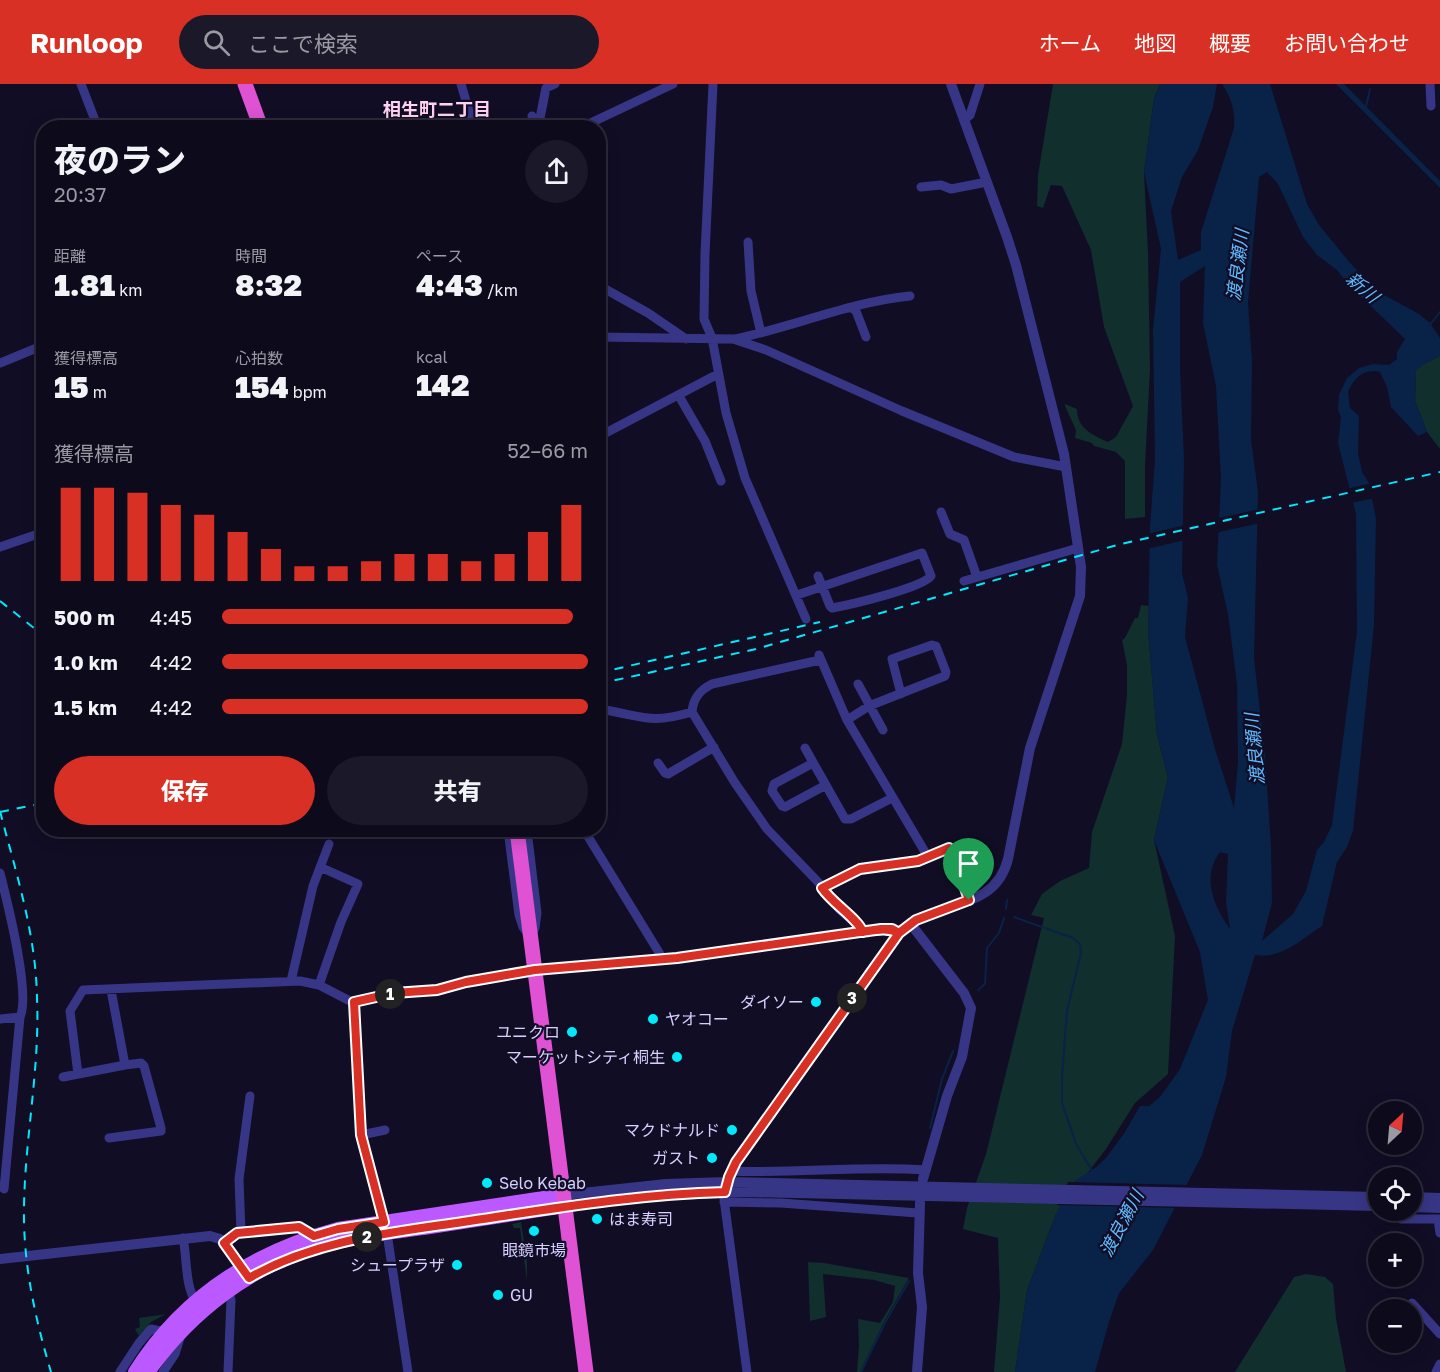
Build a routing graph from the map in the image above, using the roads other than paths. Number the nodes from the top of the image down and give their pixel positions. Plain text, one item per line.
1 (81, 84) edge
2 (245, 84) edge
3 (461, 84) edge
4 (555, 84) edge
5 (673, 84) edge
6 (713, 84) edge
7 (951, 84) edge
8 (980, 84) edge
9 (1430, 84) edge
10 (1431, 106) dead end
11 (532, 116) dead end
12 (95, 120) edge
13 (258, 120) edge
14 (472, 120) edge
15 (533, 120) edge
16 (538, 120) edge
17 (597, 120) edge
18 (964, 120) junction
19 (987, 182) junction
20 (921, 187) dead end
21 (748, 242) dead end
22 (606, 290) edge
23 (910, 296) dead end
24 (852, 308) junction
25 (761, 333) junction
26 (606, 337) edge
27 (866, 337) dead end
28 (712, 338) junction
29 (686, 339) junction
30 (733, 339) junction
31 (36, 348) edge
32 (0, 363) edge
33 (718, 374) junction
34 (679, 396) junction
35 (606, 433) edge
36 (1066, 467) junction
37 (721, 480) dead end
38 (941, 512) dead end
39 (36, 535) edge
40 (0, 547) edge
41 (1078, 548) junction
42 (976, 577) junction
43 (964, 580) dead end
44 (820, 581) junction
45 (797, 595) junction
46 (806, 619) dead end
47 (858, 684) dead end
48 (901, 694) junction
49 (869, 706) junction
50 (606, 710) edge
51 (692, 712) junction
52 (847, 720) junction
53 (882, 730) dead end
54 (714, 747) junction
55 (805, 748) dead end
56 (813, 762) junction
57 (658, 763) dead end
58 (826, 785) junction
59 (892, 798) junction
60 (509, 837) edge
61 (518, 837) edge
62 (528, 837) edge
63 (588, 837) edge
64 (329, 844) dead end
65 (928, 857) junction
66 (320, 867) junction
67 (0, 873) edge
68 (822, 888) junction
69 (969, 900) junction
70 (910, 923) junction
71 (863, 932) junction
72 (899, 933) junction
73 (530, 937) junction
74 (663, 960) junction
75 (535, 970) junction
76 (291, 981) junction
77 (319, 985) junction
78 (111, 990) junction
79 (354, 1002) junction
80 (20, 1017) junction
81 (0, 1019) edge
82 (124, 1065) junction
83 (78, 1074) junction
84 (63, 1077) dead end
85 (250, 1096) dead end
86 (385, 1130) dead end
87 (361, 1135) junction
88 (109, 1138) dead end
89 (925, 1175) joint
90 (727, 1187) junction
91 (4, 1189) dead end
92 (938, 1191) junction
93 (1368, 1197) edge
94 (1422, 1197) edge
95 (1440, 1198) edge
96 (565, 1201) junction
97 (1368, 1206) edge
98 (919, 1208) joint
99 (1422, 1210) edge
100 (1439, 1215) edge
101 (1422, 1217) edge
102 (385, 1228) junction
103 (241, 1233) junction
104 (1440, 1233) edge
105 (314, 1236) junction
106 (183, 1238) junction
107 (224, 1243) junction
108 (0, 1258) edge
109 (245, 1273) junction
110 (228, 1291) junction
111 (196, 1300) junction
112 (1422, 1314) edge
113 (182, 1330) junction
114 (165, 1332) junction
115 (1440, 1334) edge
116 (1440, 1364) edge
117 (120, 1372) edge
118 (135, 1372) edge
119 (148, 1372) edge
120 (163, 1372) edge
121 (228, 1372) edge
122 (408, 1372) edge
123 (586, 1372) edge
124 (747, 1372) edge
125 (917, 1372) edge
126 (1436, 1372) edge

1 - 12 street
2 - 13 highway
3 - 14 street
4 - 16 street
5 - 17 street
6 - 28 street
7 - 18 street
8 - 18 street
9 - 10 street
11 - 15 street
18 - 19 street
19 - 20 street
19 - 36 street
21 - 25 street
22 - 29 street
23 - 24 street
24 - 25 street
24 - 27 street
25 - 30 street
26 - 29 street
28 - 29 street
28 - 30 street
28 - 33 street
30 - 36 street
31 - 32 street
33 - 34 street
33 - 45 street
34 - 35 street
34 - 37 street
36 - 41 street
38 - 42 street
39 - 40 street
41 - 42 street
41 - 69 street
42 - 43 street
44 - 44 street
44 - 45 street
45 - 46 street
47 - 49 street
48 - 48 street
48 - 49 street
49 - 52 street
49 - 53 street
50 - 51 street
51 - 52 street
51 - 54 street
52 - 59 street
54 - 57 street
54 - 68 street
55 - 56 street
56 - 58 street
56 - 58 street
58 - 59 street
59 - 65 street
60 - 73 street
61 - 73 highway
62 - 73 street
63 - 74 street
64 - 66 street
65 - 68 street
65 - 69 street
66 - 76 street
66 - 77 street
67 - 80 street
68 - 71 street
69 - 70 street
70 - 72 street
70 - 89 street
71 - 72 street
71 - 74 street
72 - 90 street
73 - 75 highway
74 - 75 street
75 - 79 street
75 - 96 highway
76 - 77 street
76 - 78 street
77 - 79 street
78 - 82 street
78 - 83 street
79 - 87 street
80 - 81 street
80 - 91 street
82 - 83 street
82 - 88 street
83 - 84 street
85 - 103 street
86 - 87 street
87 - 102 street
89 - 90 street
90 - 92 street
90 - 96 street
90 - 98 street
90 - 124 street
92 - 93 street
92 - 97 street
94 - 95 street
96 - 102 main road
96 - 123 highway
98 - 125 street
99 - 100 street
100 - 101 street
100 - 104 street
102 - 105 main road
102 - 109 main road
102 - 122 street
103 - 105 street
103 - 107 street
105 - 109 main road
106 - 107 street
106 - 108 street
106 - 111 street
107 - 109 street
109 - 110 main road
109 - 111 main road
110 - 113 main road
110 - 121 street
111 - 114 main road
112 - 115 street
113 - 119 main road
113 - 120 street
114 - 117 street
114 - 118 main road
116 - 126 street

